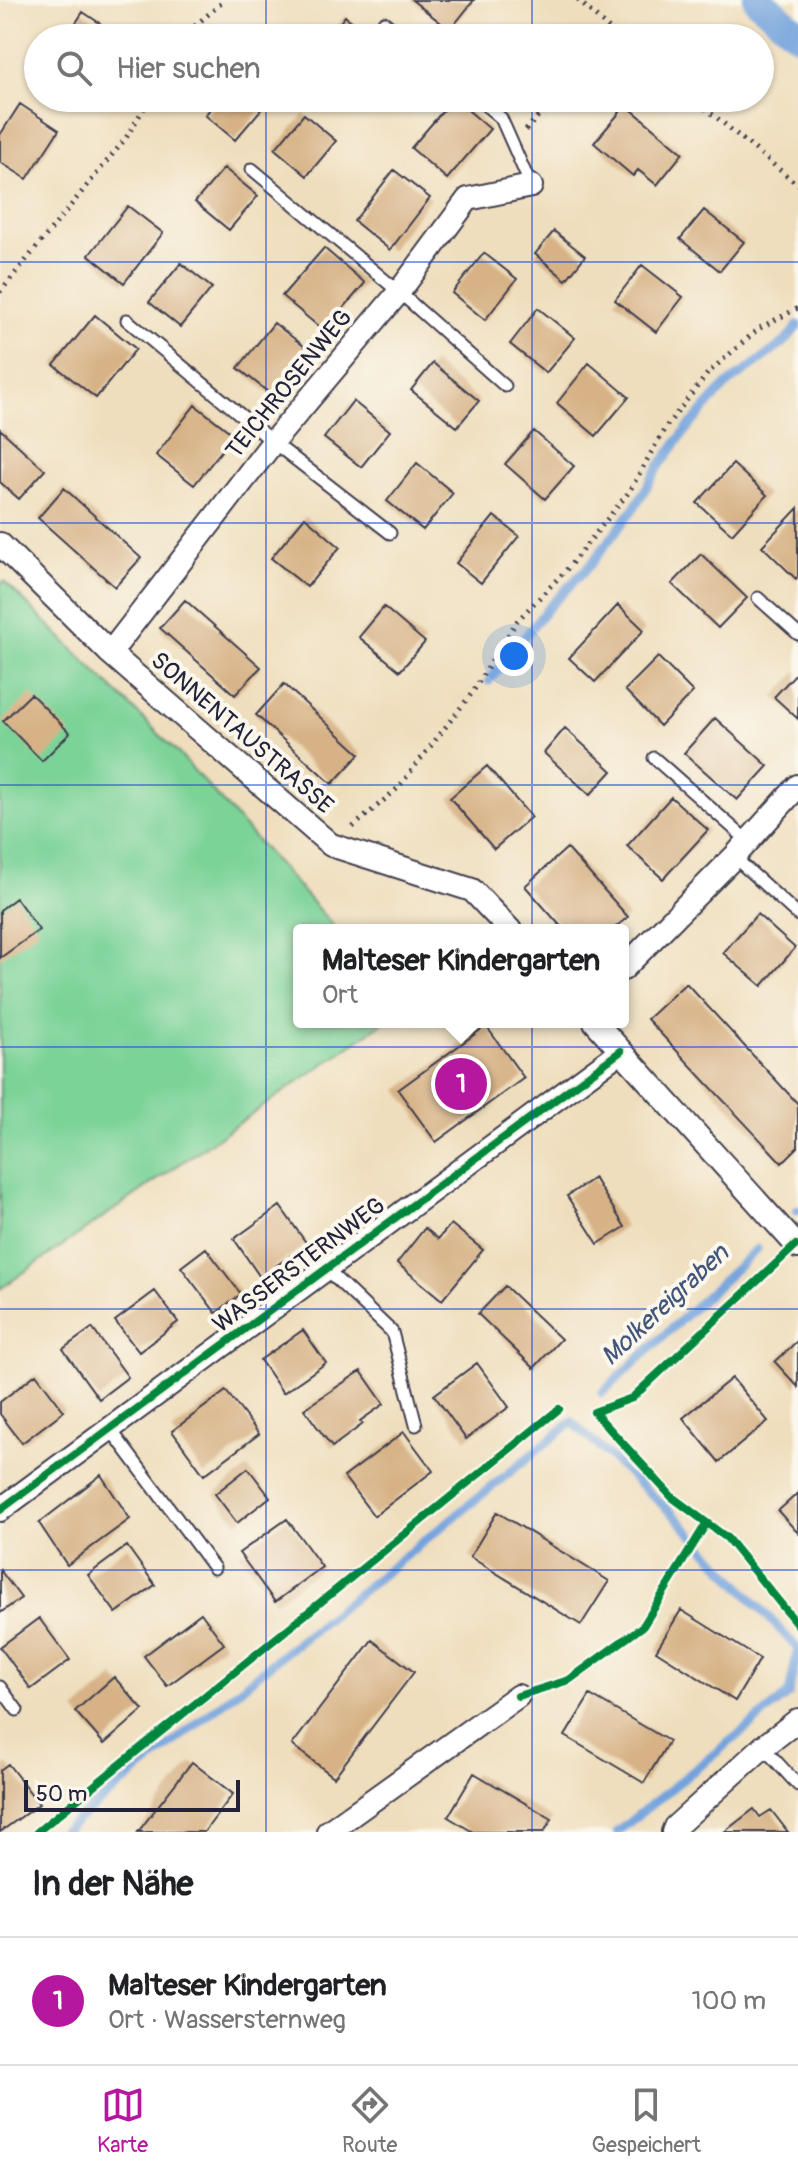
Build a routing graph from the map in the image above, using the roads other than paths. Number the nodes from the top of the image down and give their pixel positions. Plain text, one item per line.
1 (384, 22) dead end
2 (386, 24) edge
3 (494, 112) edge
4 (252, 169) dead end
5 (531, 186) joint
6 (399, 292) junction
7 (127, 320) dead end
8 (505, 386) dead end
9 (273, 442) junction
10 (390, 533) dead end
11 (0, 544) edge
12 (758, 598) dead end
13 (798, 634) edge
14 (110, 653) junction
15 (654, 758) dead end
16 (798, 786) edge
17 (741, 849) junction
18 (798, 915) edge
19 (504, 924) edge
20 (629, 963) edge
21 (600, 1028) edge
22 (621, 1051) junction
23 (798, 1247) edge
24 (327, 1270) junction
25 (416, 1425) dead end
26 (111, 1430) junction
27 (0, 1510) edge
28 (214, 1568) dead end
29 (0, 1687) edge
30 (518, 1696) dead end
31 (17, 1710) dead end
32 (798, 1720) edge
33 (763, 1747) junction
34 (798, 1785) edge
35 (328, 1832) edge
36 (673, 1832) edge

1 - 2 lane
3 - 5 lane
4 - 6 lane
5 - 6 street, TEICHROSENWEG
6 - 8 lane
6 - 9 street, TEICHROSENWEG
7 - 9 lane
9 - 10 lane
9 - 14 street, TEICHROSENWEG
11 - 14 street, SONNENTAUSTRASSE
12 - 13 lane
14 - 19 street, SONNENTAUSTRASSE
15 - 17 lane
16 - 17 street
17 - 18 lane
17 - 20 street
21 - 22 street
22 - 23 street
22 - 24 street, WASSERSTERNWEG
24 - 25 lane
24 - 26 street, WASSERSTERNWEG
26 - 27 street, WASSERSTERNWEG
26 - 28 lane
29 - 31 lane
30 - 35 street
32 - 33 street
33 - 34 lane
33 - 36 street

